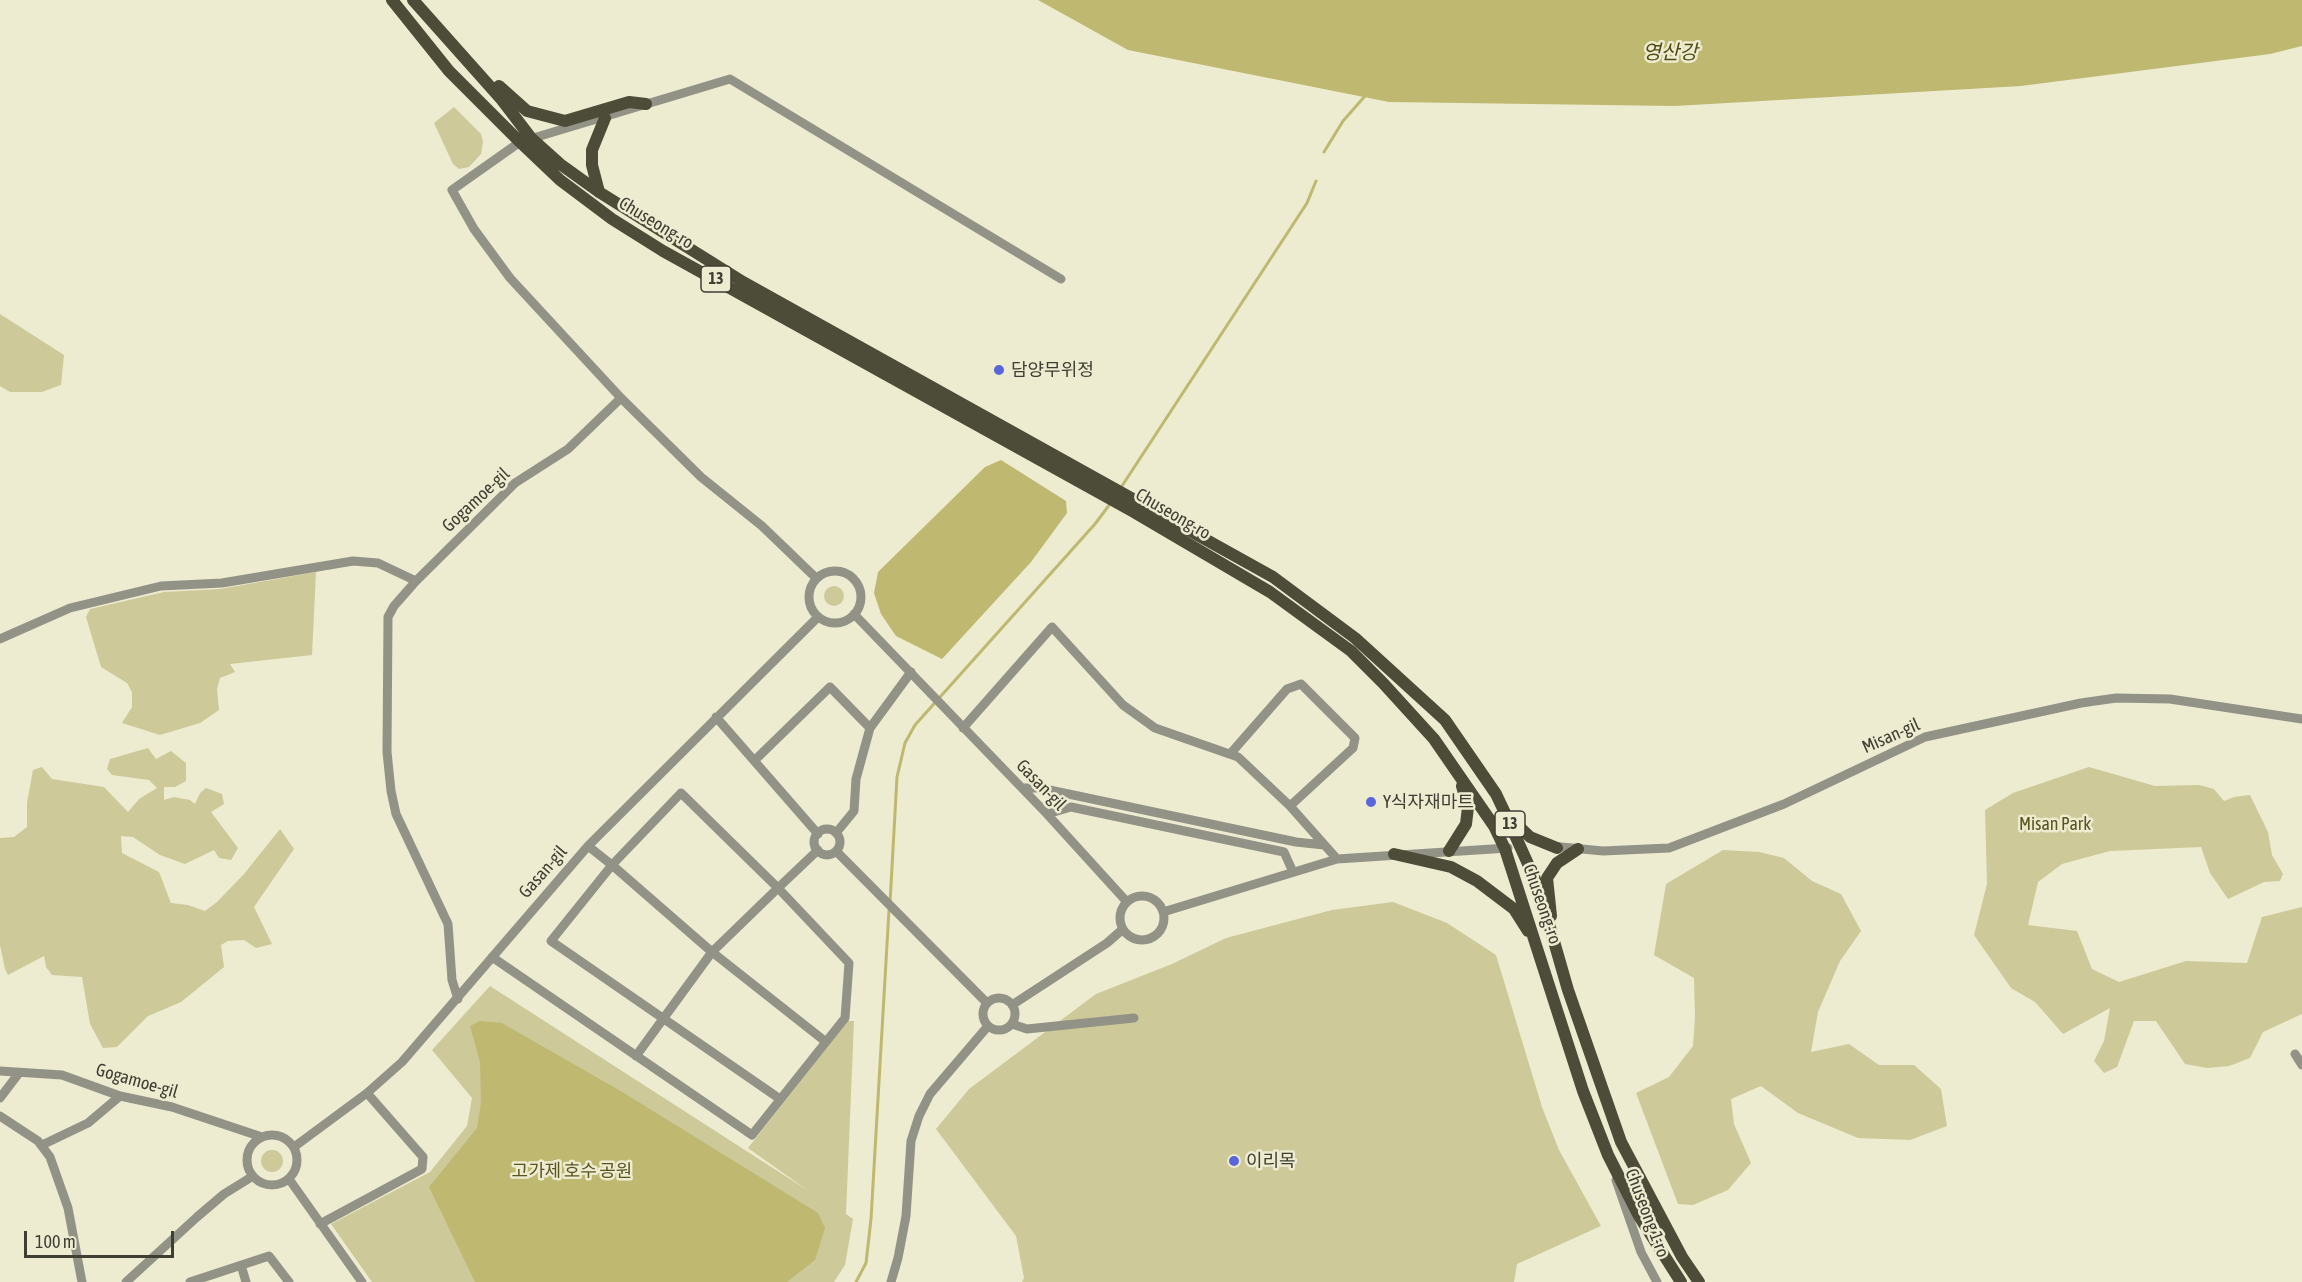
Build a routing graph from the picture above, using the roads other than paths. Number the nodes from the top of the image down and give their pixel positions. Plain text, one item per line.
1 (392, 0) edge
2 (414, 0) edge
3 (646, 104) junction
4 (605, 118) junction
5 (526, 140) junction
6 (599, 192) junction
7 (1062, 279) dead end
8 (621, 398) junction
9 (1097, 485) junction
10 (1137, 508) junction
11 (816, 578) junction
12 (416, 581) junction
13 (854, 614) junction
14 (818, 617) junction
15 (0, 639) edge
16 (911, 672) junction
17 (716, 717) junction
18 (2302, 719) edge
19 (870, 728) junction
20 (963, 728) junction
21 (1231, 753) junction
22 (754, 760) junction
23 (1459, 776) junction
24 (1022, 788) junction
25 (1290, 806) junction
26 (1505, 813) junction
27 (1047, 814) junction
28 (836, 833) junction
29 (818, 834) junction
30 (1519, 844) junction
31 (1324, 845) junction
32 (588, 846) junction
33 (1557, 848) junction
34 (1505, 849) junction
35 (1578, 849) junction
36 (818, 850) junction
37 (1449, 851) junction
38 (836, 852) junction
39 (1394, 854) junction
40 (1337, 859) junction
41 (612, 865) junction
42 (1293, 872) junction
43 (778, 888) junction
44 (1127, 902) junction
45 (1163, 912) junction
46 (1123, 929) junction
47 (1551, 933) junction
48 (1538, 946) junction
49 (712, 952) junction
50 (492, 957) junction
51 (458, 999) junction
52 (987, 1003) junction
53 (1012, 1005) junction
54 (1134, 1018) dead end
55 (663, 1019) junction
56 (1012, 1023) junction
57 (988, 1026) junction
58 (826, 1042) junction
59 (2295, 1054) dead end
60 (636, 1056) junction
61 (2302, 1065) edge
62 (0, 1071) edge
63 (19, 1073) junction
64 (367, 1094) junction
65 (120, 1096) junction
66 (0, 1098) edge
67 (780, 1100) junction
68 (0, 1116) edge
69 (262, 1137) junction
70 (42, 1145) junction
71 (294, 1147) junction
72 (1608, 1155) junction
73 (253, 1176) junction
74 (288, 1179) junction
75 (320, 1224) junction
76 (1682, 1257) junction
77 (241, 1265) junction
78 (82, 1282) edge
79 (126, 1282) edge
80 (189, 1282) edge
81 (246, 1282) edge
82 (289, 1282) edge
83 (362, 1282) edge
84 (891, 1282) edge
85 (1657, 1282) edge
86 (1681, 1282) edge
87 (1699, 1282) edge
88 (1709, 1282) edge

1 - 5 main road, Chuseong-ro / 13
2 - 3 main road
2 - 5 main road, Chuseong-ro / 13
3 - 4 street
3 - 7 street
4 - 5 street
4 - 6 main road
5 - 6 main road, Chuseong-ro / 13
5 - 8 street
5 - 9 main road, Chuseong-ro / 13
6 - 9 main road, Chuseong-ro / 13
8 - 11 street
8 - 12 street, Gogamoe-gil
9 - 10 main road, Chuseong-ro / 13
10 - 23 main road, Chuseong-ro / 13
10 - 26 main road, Chuseong-ro / 13
11 - 13 street
11 - 14 street
12 - 15 street
12 - 51 street, Gogamoe-gil
13 - 14 street
13 - 16 street, Gasan-gil
14 - 17 street, Gasan-gil
16 - 19 street
16 - 20 street, Gasan-gil
17 - 22 street
17 - 32 street, Gasan-gil
18 - 35 street, Misan-gil
19 - 22 street
19 - 28 street
20 - 21 street
20 - 24 street, Gasan-gil
21 - 25 street
21 - 25 street
22 - 29 street
23 - 34 main road, Chuseong-ro / 13
23 - 37 main road
24 - 27 street, Gasan-gil
24 - 31 street
25 - 31 street
26 - 30 main road, Chuseong-ro / 13
26 - 33 main road
27 - 42 street
27 - 44 street, Gasan-gil
28 - 29 street
28 - 38 street
29 - 36 street
30 - 33 street, Misan-gil
30 - 34 street, Misan-gil
30 - 47 main road, Chuseong-ro / 13
31 - 40 street
32 - 41 street
32 - 50 street, Gasan-gil
33 - 35 street, Misan-gil
34 - 37 street
34 - 48 main road, Chuseong-ro / 13
35 - 47 main road
36 - 38 street
36 - 43 street
37 - 39 street
38 - 52 street
39 - 40 street
39 - 48 main road
40 - 42 street
41 - 43 street
41 - 49 street
41 - 55 street
42 - 45 street
43 - 49 street
43 - 58 street
44 - 45 street
44 - 46 street
45 - 46 street
46 - 53 street
47 - 76 main road, Chuseong-ro / 13
48 - 72 main road, Chuseong-ro / 13
49 - 55 street
49 - 58 street
50 - 51 street, Gasan-gil
50 - 60 street
51 - 64 street, Gasan-gil
52 - 53 street
52 - 57 street
53 - 56 street
54 - 56 street
55 - 60 street
55 - 67 street
56 - 57 street
57 - 84 street
58 - 67 street
59 - 61 street
60 - 67 street
62 - 63 street, Gogamoe-gil
63 - 65 street, Gogamoe-gil
63 - 66 street
64 - 71 street, Gasan-gil
64 - 75 street
65 - 69 street, Gogamoe-gil
65 - 70 street
68 - 70 street
69 - 71 street
69 - 73 street
70 - 78 street
71 - 74 street
72 - 85 street, Chuseong 1-ro
72 - 86 main road, Chuseong-ro / 13
73 - 74 street
73 - 79 street
74 - 75 street
75 - 83 street
76 - 87 main road, Chuseong-ro / 13
76 - 88 main road
77 - 80 street
77 - 81 street
77 - 82 street

